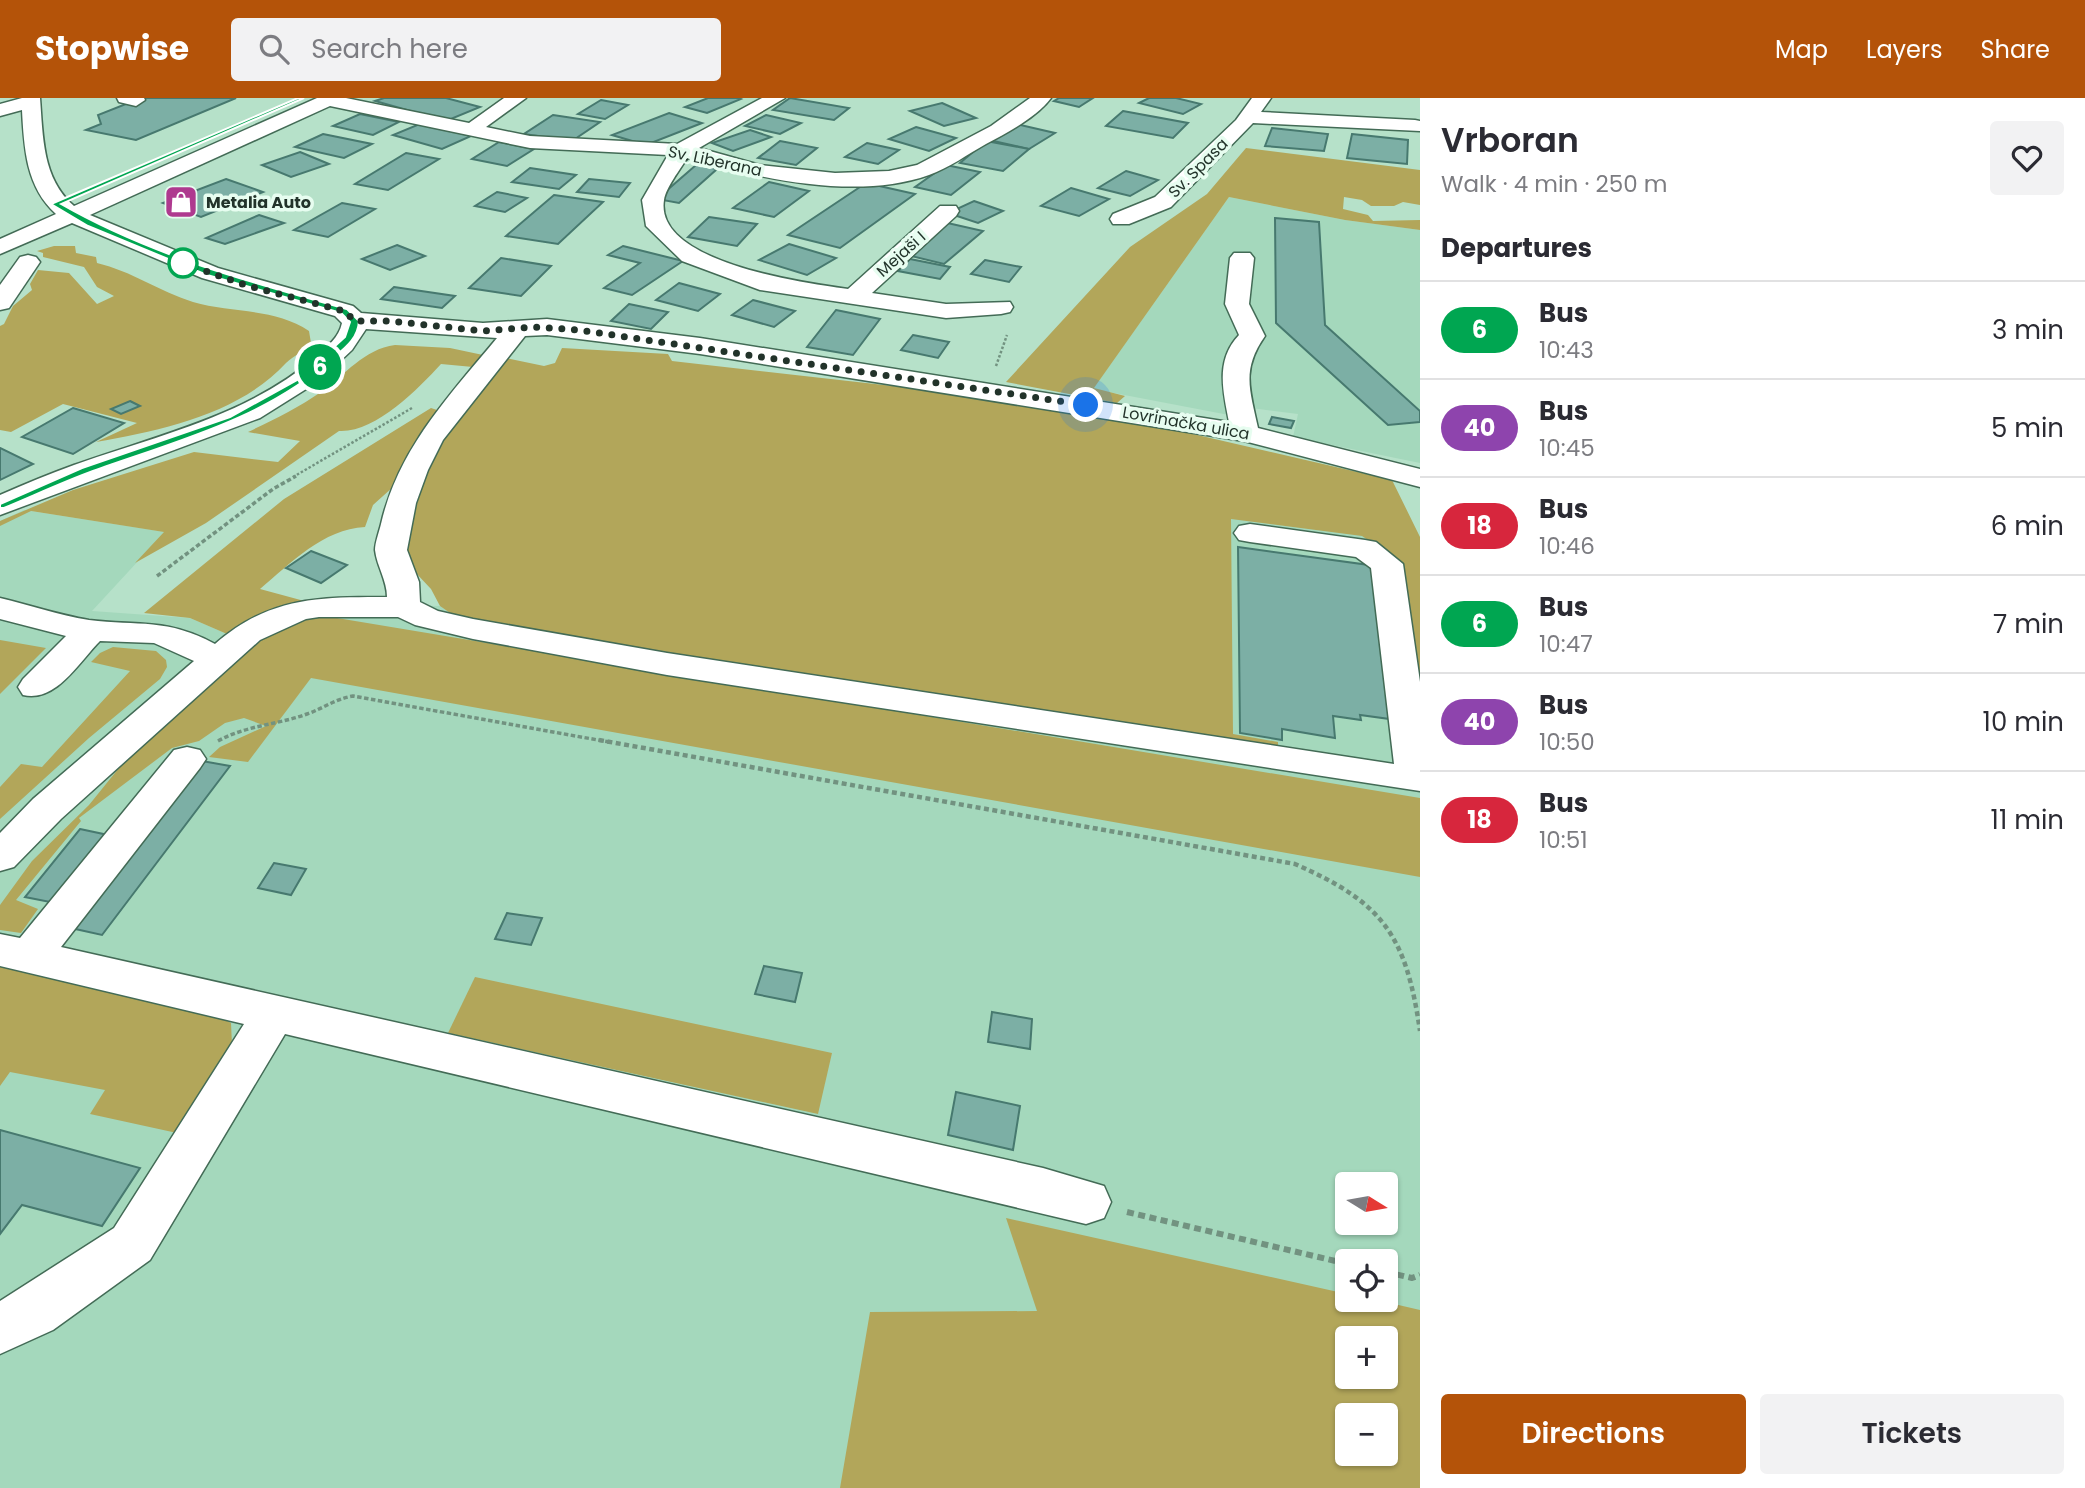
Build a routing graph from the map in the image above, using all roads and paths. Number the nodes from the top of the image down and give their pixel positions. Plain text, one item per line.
1 (300, 98) edge
2 (517, 98) edge
3 (776, 98) edge
4 (1042, 98) edge
5 (1262, 98) edge
6 (331, 99) edge
7 (31, 100) edge
8 (0, 110) edge
9 (1247, 117) junction
10 (1415, 126) dead end
11 (474, 131) junction
12 (681, 150) junction
13 (63, 210) junction
14 (948, 211) dead end
15 (1121, 219) dead end
16 (0, 228) edge
17 (0, 247) edge
18 (1242, 258) dead end
19 (28, 262) dead end
20 (853, 297) junction
21 (0, 303) edge
22 (996, 307) joint
23 (355, 321) junction
24 (517, 329) junction
25 (469, 388) junction
26 (983, 390) junction
27 (1245, 433) junction
28 (1420, 478) edge
29 (0, 506) edge
30 (1250, 533) dead end
31 (157, 576) dead end
32 (403, 607) junction
33 (0, 608) edge
34 (91, 630) junction
35 (217, 660) junction
36 (36, 687) dead end
37 (187, 760) joint
38 (1417, 781) edge
39 (0, 857) edge
40 (15, 953) edge
41 (275, 1013) junction
42 (1420, 1031) edge
43 (1086, 1202) joint
44 (1335, 1261) edge
45 (1398, 1275) edge
46 (1420, 1275) edge
47 (0, 1328) edge

1 - 13 street
2 - 11 street
3 - 12 street
4 - 12 street, Sv. Liberana
5 - 9 street, Sv. Spasa
6 - 11 street, Sv. Liberana
6 - 13 street
7 - 8 street
7 - 13 street
9 - 10 street
9 - 15 street, Sv. Spasa
11 - 12 street, Sv. Liberana
12 - 20 street
13 - 16 street
13 - 17 street
13 - 23 street, Lovrinačka ulica
14 - 20 street, Mejaši I
18 - 27 street
19 - 21 street
20 - 22 street
22 - 26 path
23 - 24 street, Lovrinačka ulica
23 - 29 street
24 - 25 street
24 - 26 street, Lovrinačka ulica
25 - 31 path
25 - 32 street
26 - 27 street, Lovrinačka ulica
27 - 28 street, Lovrinačka ulica
30 - 38 street
32 - 35 street
32 - 38 street
33 - 34 street
34 - 35 street
34 - 36 street
35 - 39 street
37 - 40 street
37 - 42 path
40 - 41 street
41 - 43 street
41 - 47 street
43 - 44 path
45 - 46 path

